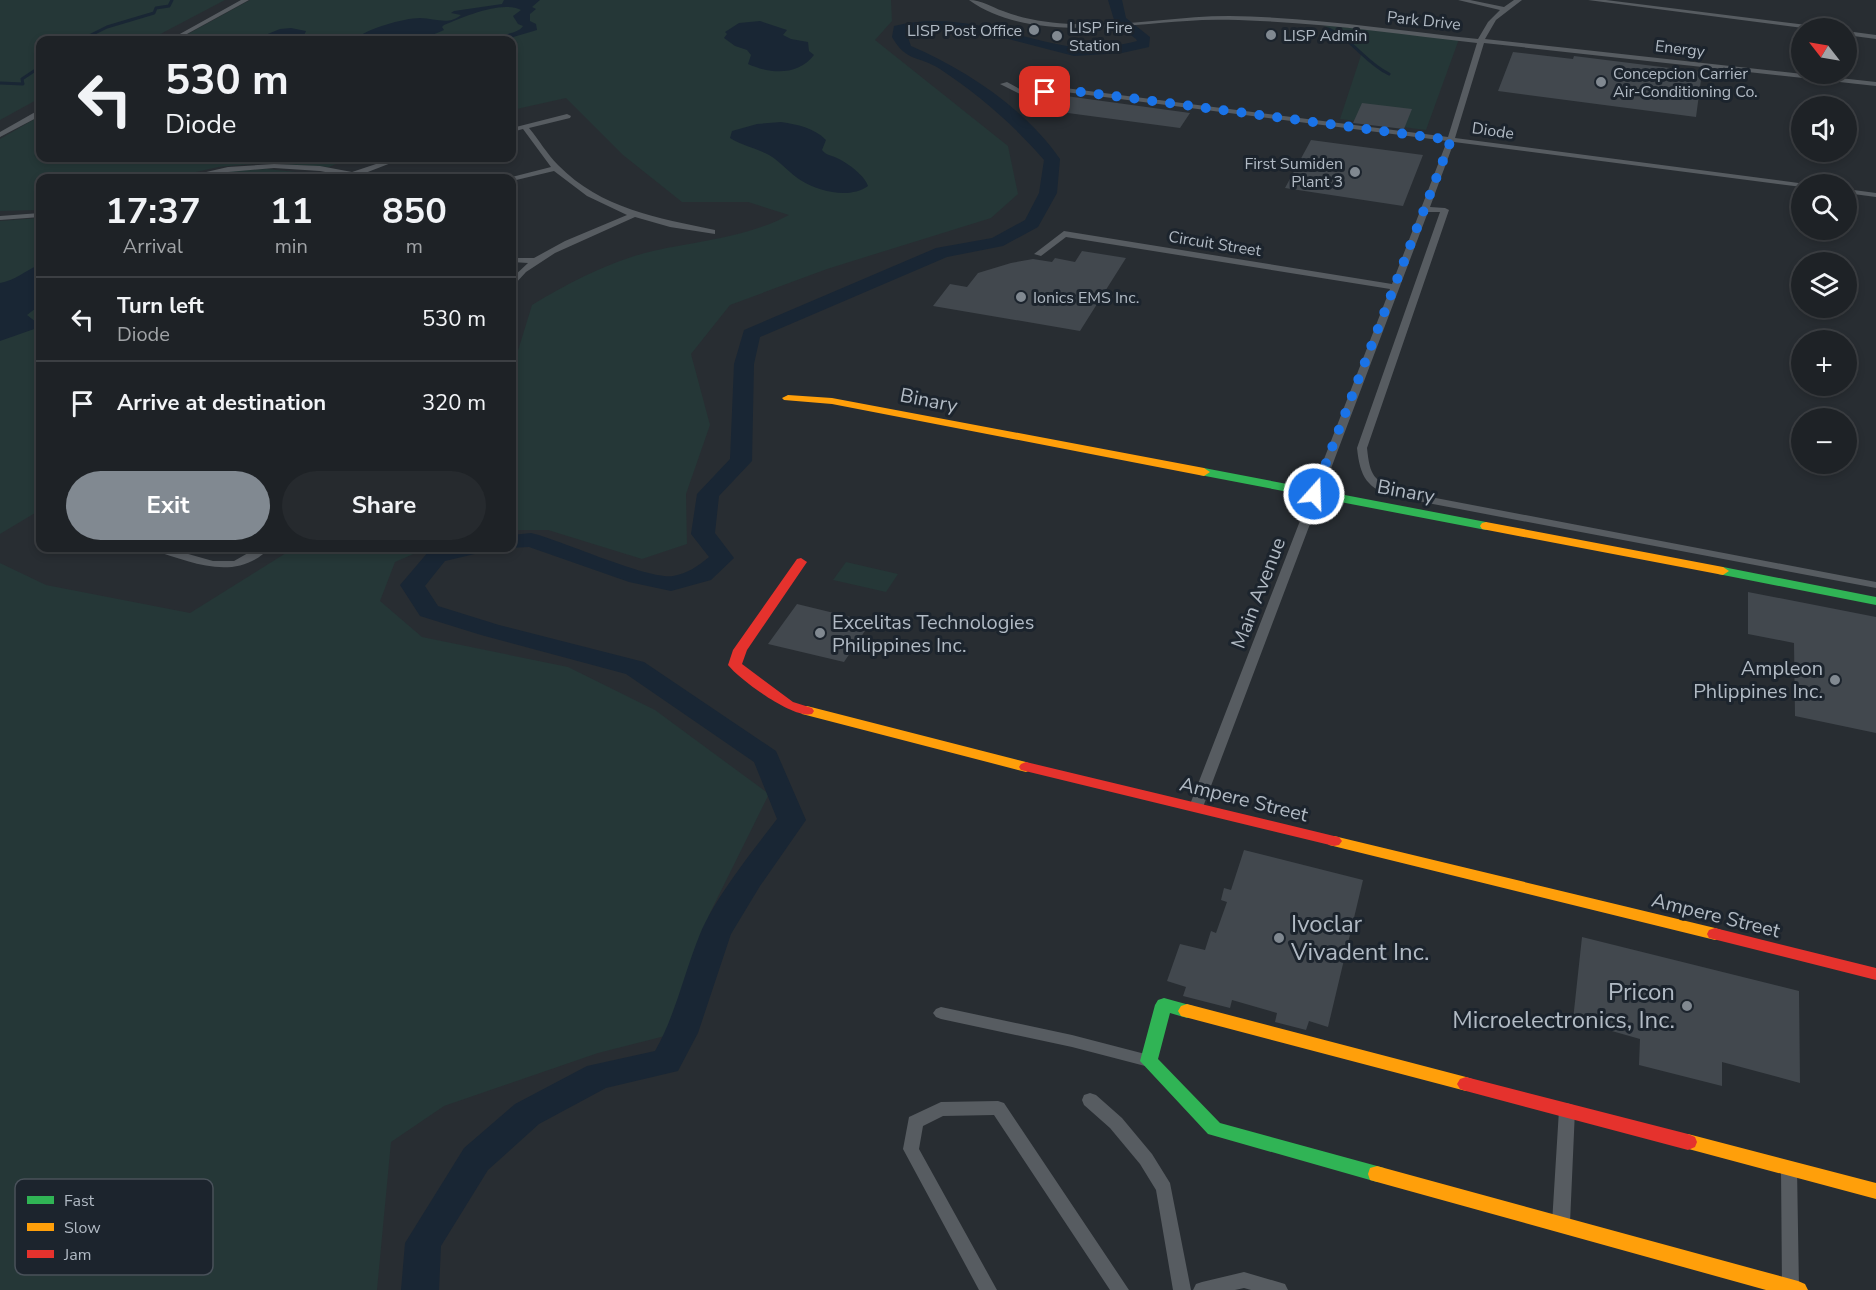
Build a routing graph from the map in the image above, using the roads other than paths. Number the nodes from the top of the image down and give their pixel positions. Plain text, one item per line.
1 (246, 0) edge
2 (972, 0) edge
3 (990, 0) edge
4 (1461, 0) edge
5 (1519, 0) edge
6 (1591, 0) edge
7 (1504, 9) junction
8 (1006, 13) junction
9 (1791, 25) edge
10 (1857, 34) edge
11 (179, 36) edge
12 (1876, 37) edge
13 (1481, 40) junction
14 (1004, 84) dead end
15 (1876, 84) edge
16 (36, 115) edge
17 (567, 116) dead end
18 (525, 127) junction
19 (516, 129) edge
20 (0, 135) edge
21 (1451, 140) junction
22 (389, 162) edge
23 (556, 168) junction
24 (202, 174) edge
25 (346, 174) edge
26 (355, 174) edge
27 (516, 178) edge
28 (1791, 184) edge
29 (1857, 192) edge
30 (1876, 195) edge
31 (1424, 209) junction
32 (36, 215) edge
33 (633, 215) junction
34 (0, 218) edge
35 (712, 232) dead end
36 (1038, 254) dead end
37 (516, 260) edge
38 (535, 261) junction
39 (516, 278) edge
40 (1394, 287) junction
41 (788, 398) dead end
42 (1314, 494) junction
43 (170, 552) edge
44 (257, 552) edge
45 (801, 561) dead end
46 (1876, 585) edge
47 (1876, 601) edge
48 (1196, 807) junction
49 (1876, 974) edge
50 (941, 1013) dead end
51 (1149, 1061) junction
52 (1090, 1100) dead end
53 (1567, 1110) junction
54 (1789, 1168) junction
55 (1876, 1191) edge
56 (1561, 1223) junction
57 (1212, 1289) edge
58 (1794, 1289) edge
59 (988, 1290) edge
60 (1120, 1290) edge
61 (1182, 1290) edge
62 (1280, 1290) edge

1 - 11 street
2 - 8 street, Park Drive
3 - 8 street, Park Drive
4 - 7 street
5 - 7 street, Main Avenue
6 - 9 street
7 - 13 street, Main Avenue
8 - 13 street, Park Drive
10 - 12 street
13 - 15 street, Energy
13 - 21 street, Main Avenue
14 - 21 street, Diode
16 - 20 street
17 - 18 street
18 - 19 street
18 - 23 street
21 - 28 street, Diode
21 - 31 street, Main Avenue
22 - 26 street
23 - 27 street
23 - 33 street
24 - 25 street
29 - 30 street
31 - 40 street, Main Avenue
31 - 46 street
32 - 34 street
33 - 35 street
33 - 38 street
36 - 40 street, Circuit Street
37 - 38 street
38 - 39 street
40 - 42 street, Main Avenue
41 - 42 street, Binary
42 - 47 street, Binary
42 - 48 street, Main Avenue
43 - 44 street
45 - 48 street, Ampere Street
48 - 49 street, Ampere Street
50 - 51 street
51 - 53 street
51 - 56 street
52 - 61 street
53 - 54 street
53 - 56 street
54 - 55 street
54 - 58 street
56 - 58 street
57 - 62 street
59 - 60 street

